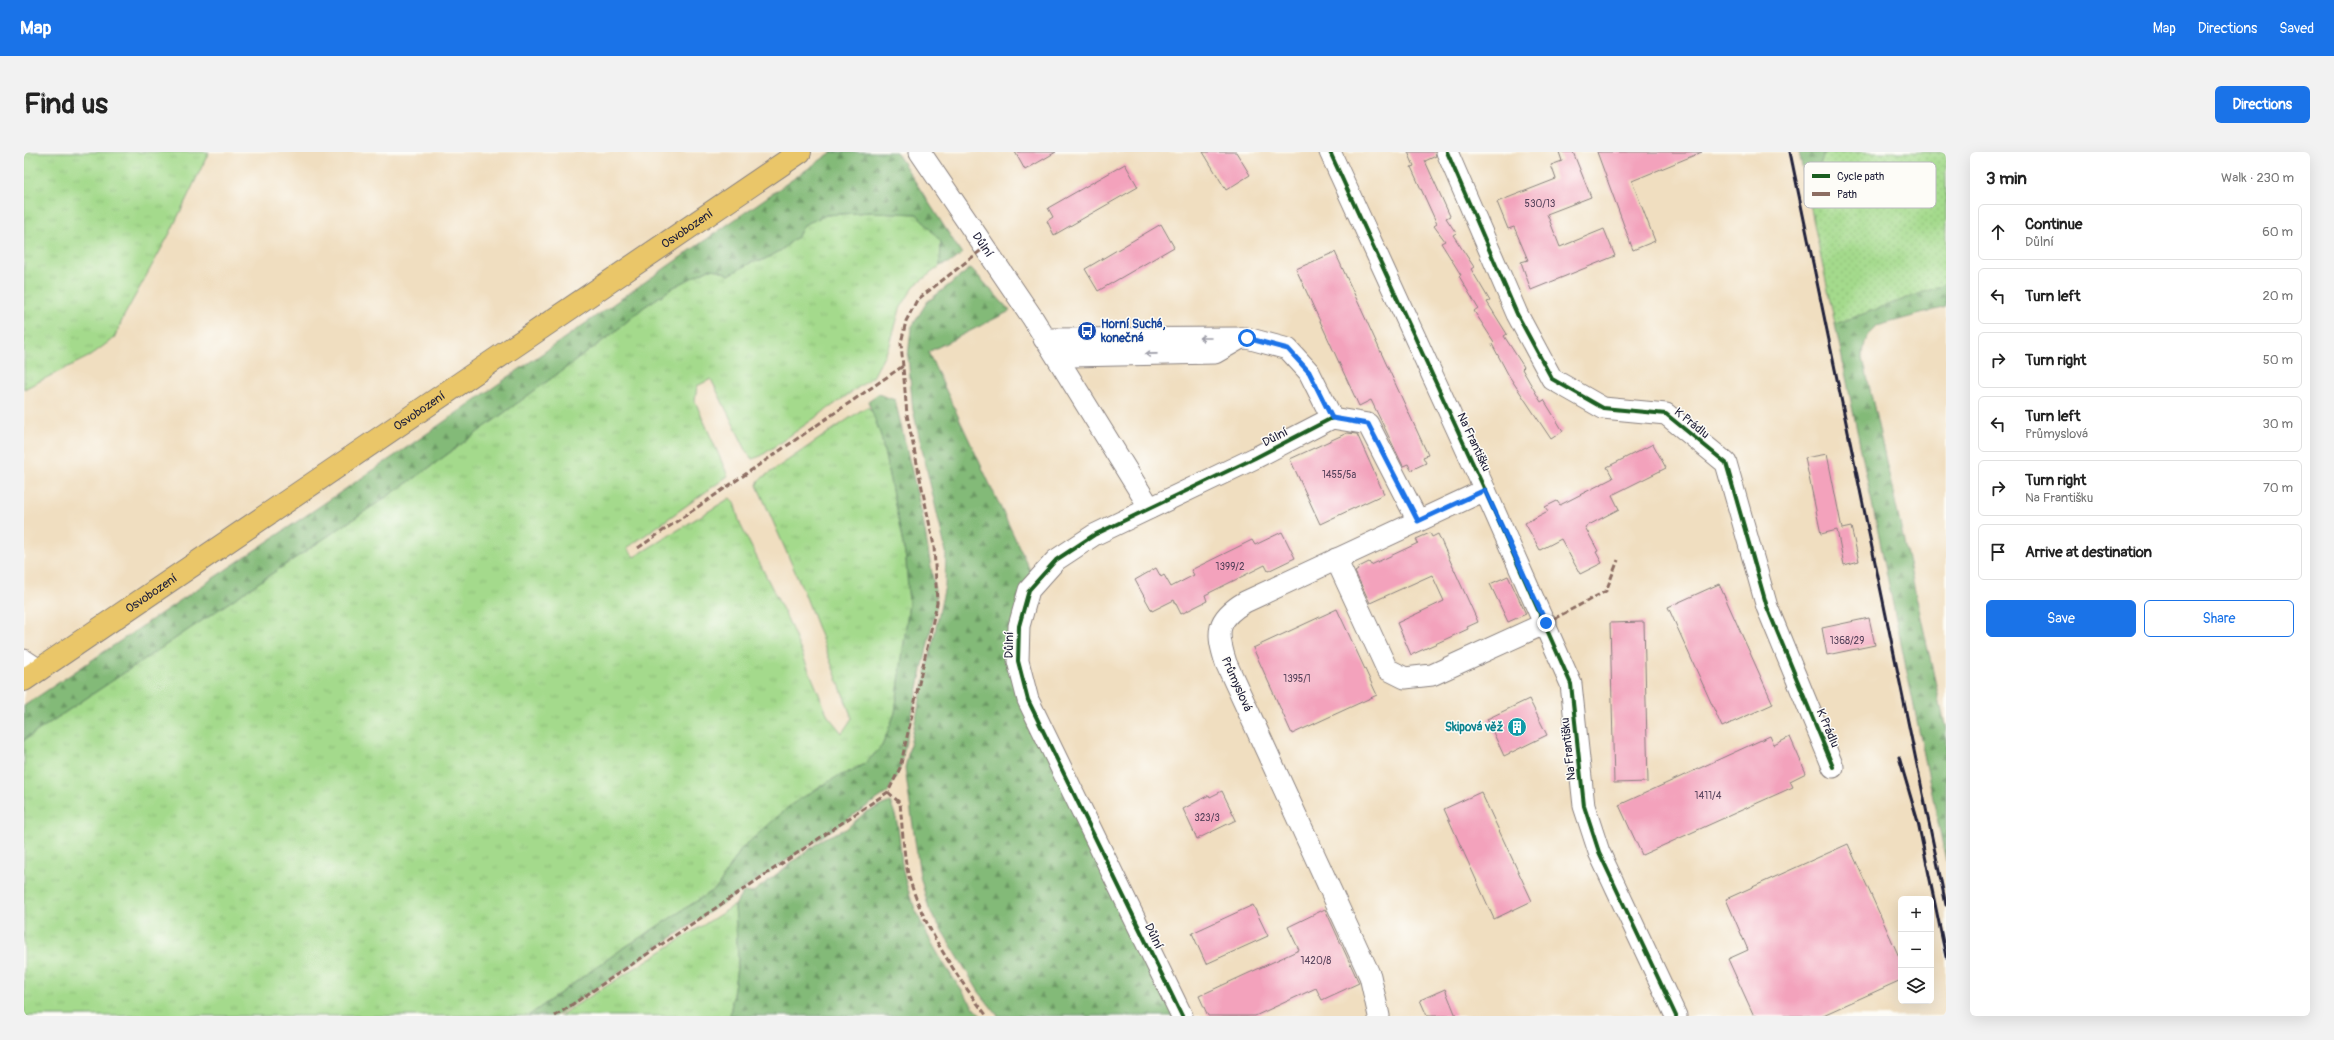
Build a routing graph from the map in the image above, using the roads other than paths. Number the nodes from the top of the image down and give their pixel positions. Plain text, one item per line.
1 (800, 152) edge
2 (920, 152) edge
3 (1330, 152) edge
4 (1447, 152) edge
5 (1044, 339) junction
6 (1332, 418) junction
7 (1485, 490) junction
8 (1150, 508) junction
9 (1418, 521) junction
10 (1336, 559) junction
11 (1546, 623) junction
12 (29, 670) edge
13 (1833, 767) dead end
14 (1182, 1016) edge
15 (1379, 1016) edge
16 (1676, 1016) edge

1 - 12 main road, Osvobození
2 - 5 street, Důlní
3 - 7 street, Na Františku
4 - 13 street, K Prádlu
6 -> 5 street
5 - 8 street, Důlní
6 - 8 street, Důlní
6 - 9 street
7 - 9 street, Průmyslová
7 - 11 street, Na Františku
8 - 14 street, Důlní
9 - 10 street, Průmyslová
10 - 11 street
10 - 15 street, Průmyslová
11 - 16 street, Na Františku

